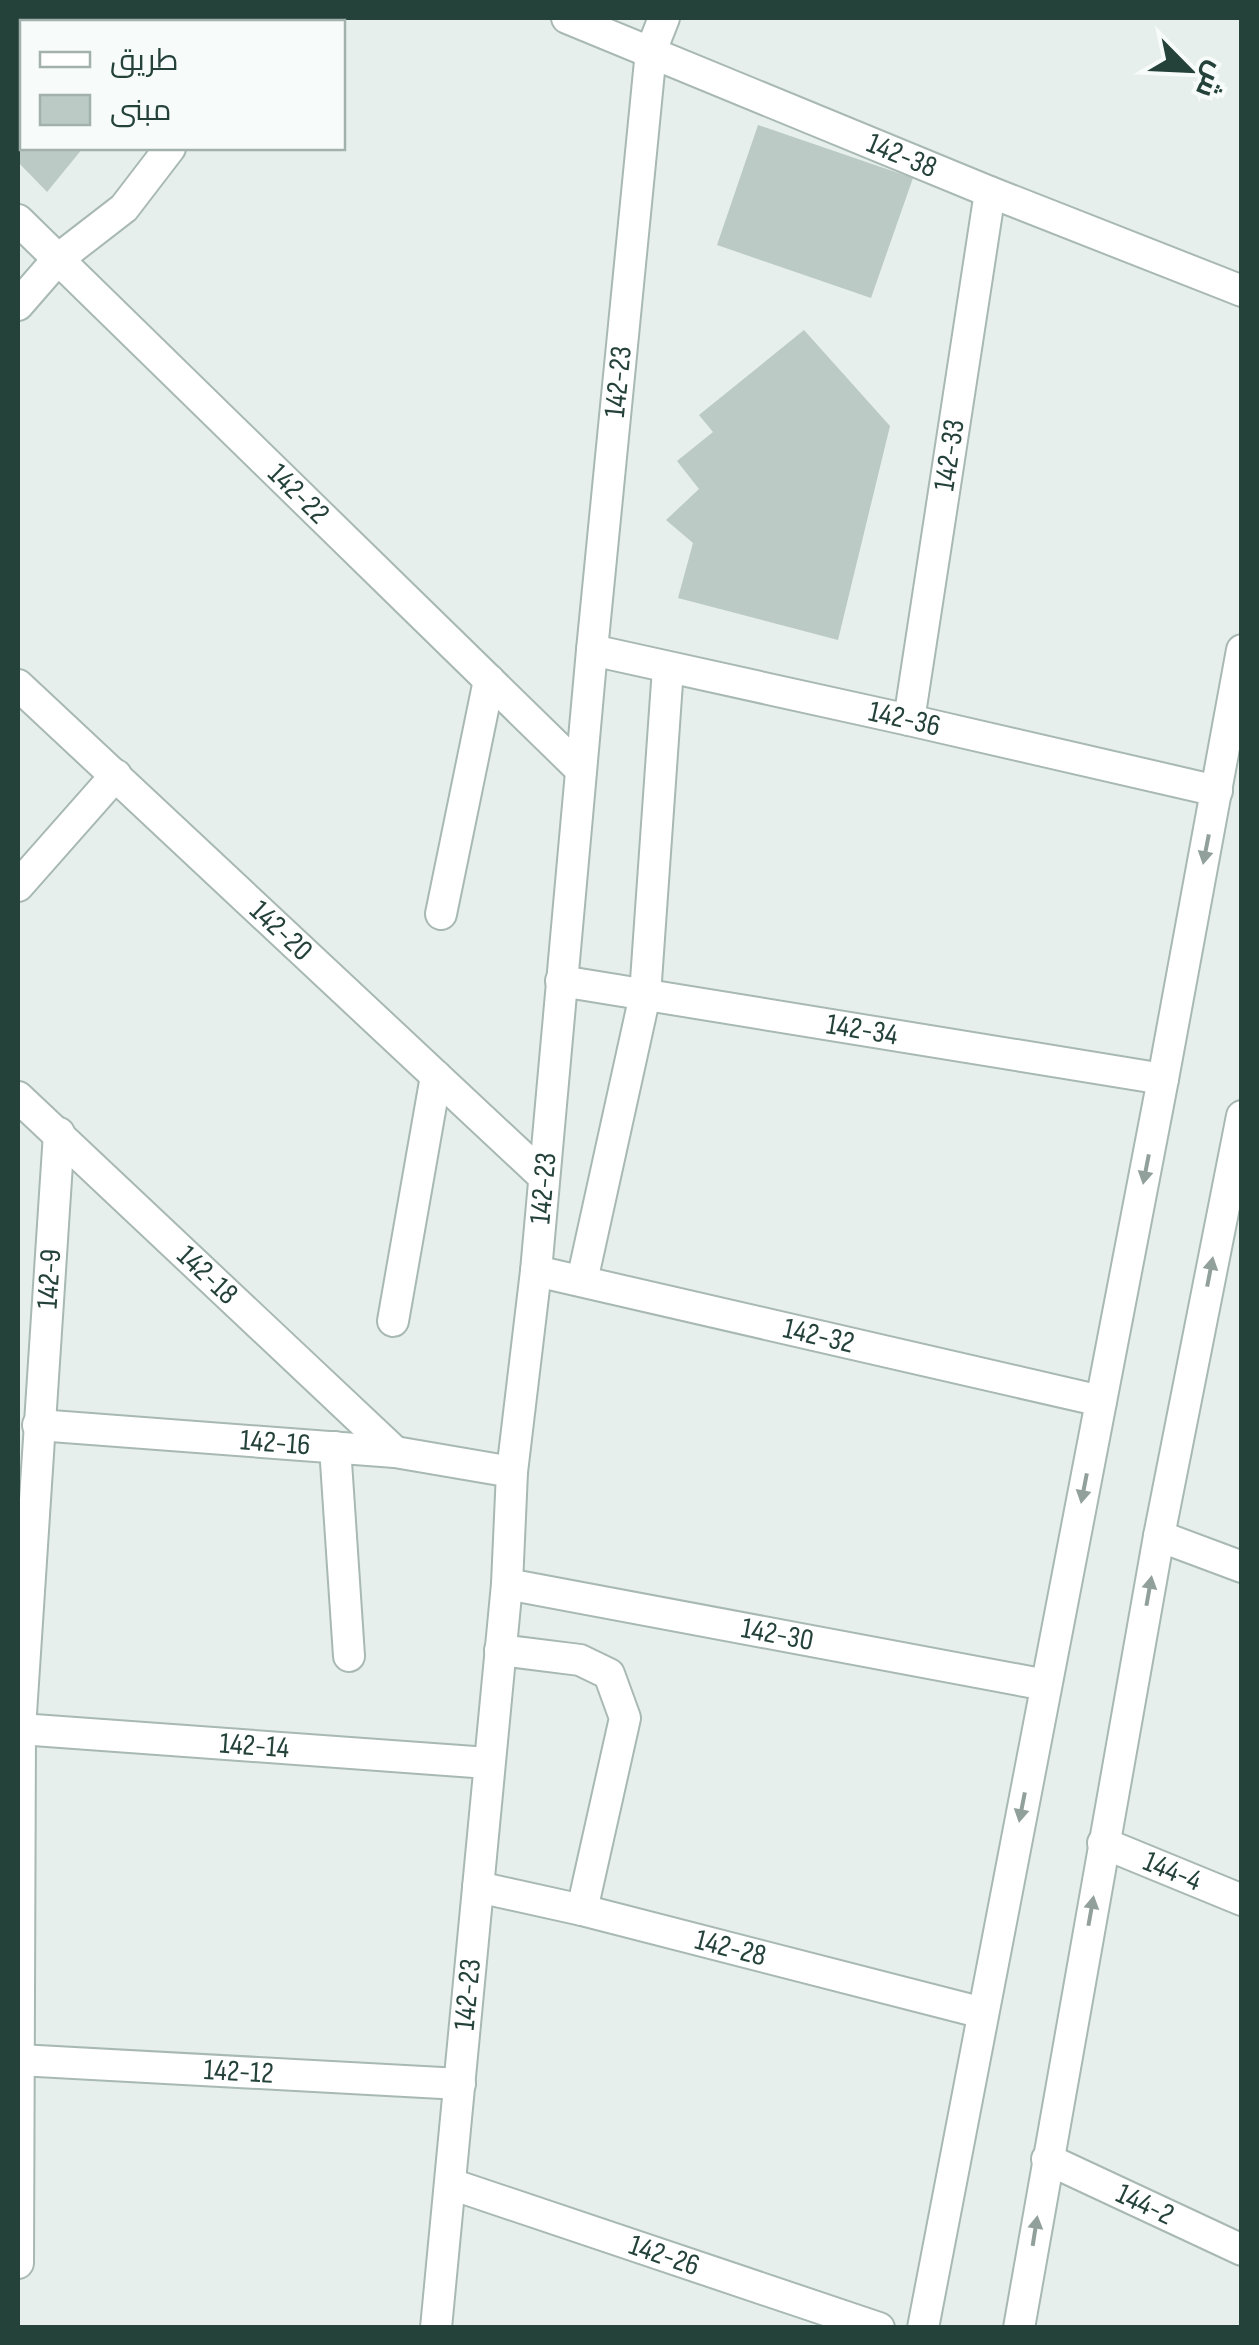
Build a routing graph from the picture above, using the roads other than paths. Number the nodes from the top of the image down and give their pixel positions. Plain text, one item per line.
1 (567, 18) edge
2 (664, 18) edge
3 (651, 51) junction
4 (168, 150) edge
5 (990, 192) junction
6 (18, 220) edge
7 (58, 260) junction
8 (1242, 291) edge
9 (18, 304) edge
10 (592, 650) junction
11 (1242, 650) edge
12 (668, 668) junction
13 (489, 680) junction
14 (18, 685) edge
15 (910, 720) junction
16 (581, 770) junction
17 (116, 775) junction
18 (1217, 792) junction
19 (18, 886) edge
20 (441, 914) dead end
21 (561, 981) junction
22 (644, 994) junction
23 (436, 1076) junction
24 (1163, 1079) junction
25 (18, 1097) edge
26 (1242, 1116) edge
27 (60, 1133) junction
28 (544, 1177) junction
29 (1230, 1235) edge
30 (536, 1270) junction
31 (582, 1281) junction
32 (393, 1320) dead end
33 (1101, 1401) junction
34 (38, 1425) junction
35 (336, 1447) junction
36 (395, 1452) junction
37 (512, 1472) junction
38 (1159, 1536) junction
39 (1242, 1567) edge
40 (507, 1584) junction
41 (500, 1650) junction
42 (348, 1656) dead end
43 (1046, 1685) junction
44 (20, 1729) junction
45 (488, 1762) junction
46 (1103, 1843) junction
47 (478, 1887) junction
48 (1242, 1900) edge
49 (582, 1910) junction
50 (983, 2013) junction
51 (19, 2060) edge
52 (460, 2084) junction
53 (1047, 2159) junction
54 (451, 2184) junction
55 (1242, 2250) edge
56 (18, 2264) edge
57 (436, 2328) edge
58 (879, 2328) edge
59 (923, 2328) edge
60 (1019, 2328) edge

1 - 3 street, 142-38
2 - 3 street, 142-23
3 - 5 street, 142-38
3 - 10 street, 142-23
4 - 7 street
5 - 8 street, 142-38
5 - 15 street, 142-33
6 - 7 street, 142-22
7 - 9 street
7 - 13 street, 142-22
10 - 12 street, 142-36
10 - 16 street, 142-23
11 - 18 street
12 - 15 street, 142-36
12 - 22 street
13 - 16 street, 142-22
13 - 20 street
14 - 17 street, 142-20
15 - 18 street, 142-36
16 - 21 street, 142-23
17 - 19 street
17 - 23 street, 142-20
18 -> 24 street
21 - 22 street, 142-34
21 - 28 street, 142-23
22 - 24 street, 142-34
22 - 31 street
23 - 28 street, 142-20
23 - 32 street
24 -> 33 street
25 - 27 street, 142-18
26 - 29 street
27 - 34 street, 142-9
27 - 36 street, 142-18
28 - 30 street, 142-23
38 -> 29 street
30 - 31 street, 142-32
30 - 37 street, 142-23
31 - 33 street, 142-32
33 -> 43 street
34 - 35 street, 142-16
34 - 44 street, 142-9
35 - 36 street, 142-16
35 - 42 street
36 - 37 street, 142-16
37 - 40 street, 142-23
38 - 39 street
46 -> 38 street
40 - 41 street, 142-23
40 - 43 street, 142-30
41 - 45 street, 142-23
41 - 49 street
43 -> 50 street
44 - 45 street, 142-14
44 - 51 street, 142-9
45 - 47 street, 142-23
46 - 48 street, 144-4
53 -> 46 street
47 - 49 street, 142-28
47 - 52 street, 142-23
49 - 50 street, 142-28
50 - 59 street
51 - 52 street, 142-12
51 - 56 street, 142-9
52 - 54 street, 142-23
53 - 55 street, 144-2
60 -> 53 street
54 - 57 street, 142-23
54 - 58 street, 142-26

